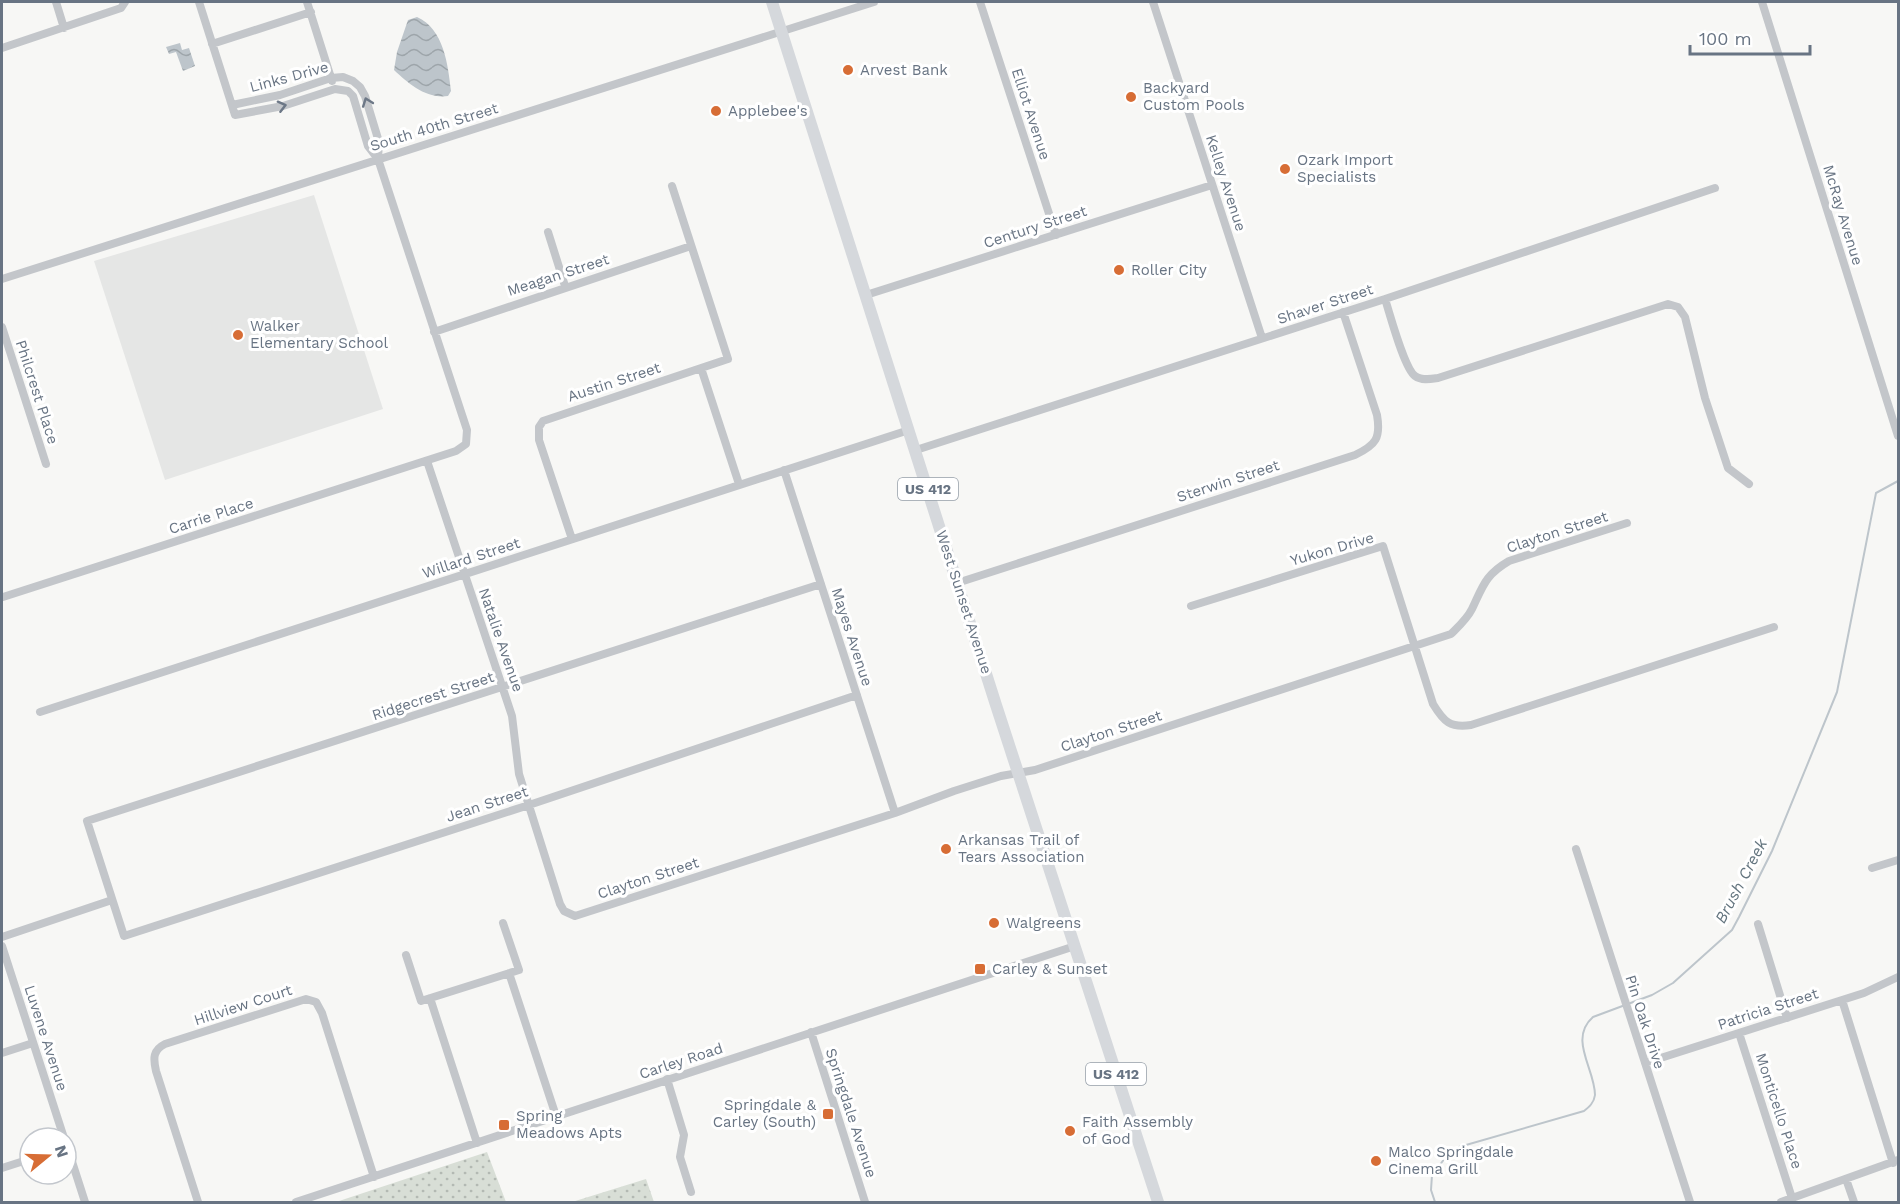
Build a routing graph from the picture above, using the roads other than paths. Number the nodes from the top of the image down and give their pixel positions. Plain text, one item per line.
1 (56, 2) edge
2 (125, 2) edge
3 (199, 2) edge
4 (307, 2) edge
5 (772, 2) edge
6 (874, 2) edge
7 (980, 2) edge
8 (1153, 2) edge
9 (1762, 2) edge
10 (310, 12) junction
11 (64, 28) junction
12 (781, 31) junction
13 (212, 44) junction
14 (2, 48) edge
15 (331, 78) junction
16 (335, 89) junction
17 (232, 105) junction
18 (378, 159) junction
19 (1212, 185) junction
20 (672, 186) dead end
21 (1715, 188) dead end
22 (548, 232) dead end
23 (1056, 235) junction
24 (691, 246) junction
25 (2, 279) edge
26 (565, 286) junction
27 (866, 295) junction
28 (1385, 299) junction
29 (1343, 312) junction
30 (2, 327) edge
31 (434, 332) junction
32 (1262, 338) junction
33 (700, 368) junction
34 (909, 430) junction
35 (1899, 436) edge
36 (916, 450) junction
37 (427, 461) junction
38 (46, 464) dead end
39 (784, 470) junction
40 (739, 484) junction
41 (1749, 484) dead end
42 (1627, 524) dead end
43 (572, 539) junction
44 (464, 574) junction
45 (821, 584) junction
46 (957, 584) junction
47 (3, 597) dead end
48 (1191, 606) dead end
49 (1774, 627) dead end
50 (1415, 646) junction
51 (503, 687) junction
52 (857, 695) junction
53 (40, 712) dead end
54 (1020, 773) junction
55 (529, 805) junction
56 (894, 813) junction
57 (1576, 849) dead end
58 (1899, 860) edge
59 (1872, 868) dead end
60 (112, 900) junction
61 (569, 915) joint
62 (503, 923) dead end
63 (1758, 924) dead end
64 (2, 937) edge
65 (2, 946) edge
66 (1075, 946) junction
67 (406, 955) dead end
68 (509, 973) junction
69 (1899, 977) edge
70 (430, 998) junction
71 (1842, 1000) junction
72 (1787, 1018) junction
73 (811, 1032) junction
74 (1739, 1033) junction
75 (33, 1043) junction
76 (2, 1053) edge
77 (1645, 1063) junction
78 (667, 1079) junction
79 (555, 1116) junction
80 (60, 1126) edge
81 (477, 1143) junction
82 (1896, 1162) edge
83 (18, 1163) edge
84 (2, 1168) edge
85 (374, 1177) junction
86 (1846, 1179) junction
87 (78, 1181) edge
88 (692, 1192) dead end
89 (1792, 1198) junction
90 (85, 1203) edge
91 (198, 1203) edge
92 (296, 1203) edge
93 (865, 1203) edge
94 (1158, 1203) edge
95 (1690, 1203) edge
96 (1781, 1203) edge
97 (1854, 1203) edge

1 - 11 street
2 - 11 street
3 - 13 street, Links Drive
4 - 10 street
5 - 12 highway, West Sunset Avenue / US 412
6 - 12 street, South 40th Street
7 - 23 street, Elliot Avenue
8 - 19 street, Kelley Avenue
9 - 35 street, McRay Avenue
10 - 13 street
10 - 15 street
11 - 14 street
12 - 18 street, South 40th Street
12 - 27 highway, West Sunset Avenue / US 412
13 - 17 street, Links Drive
15 - 16 street
15 - 17 street, Links Drive
18 -> 15 street, Links Drive
17 -> 16 street, Links Drive
16 - 18 street, Links Drive
18 - 25 street, South 40th Street
18 - 31 street
19 - 23 street, Century Street
19 - 32 street, Kelley Avenue
20 - 24 street
21 - 28 street
22 - 26 street
23 - 27 street, Century Street
24 - 26 street, Meagan Street
24 - 33 street
26 - 31 street, Meagan Street
27 - 34 highway, West Sunset Avenue / US 412
28 - 29 street, Shaver Street
28 - 41 street, Shaver Street
29 - 32 street, Shaver Street
29 - 46 street, Sterwin Street
30 - 38 street, Philcrest Place
31 - 37 street
32 - 36 street, Shaver Street
33 - 40 street
33 - 43 street, Austin Street
34 - 36 highway, West Sunset Avenue / US 412
34 - 39 street, Willard Street
36 - 46 highway, West Sunset Avenue / US 412
37 - 44 street, Natalie Avenue
37 - 47 street, Carrie Place
39 - 40 street, Willard Street
39 - 45 street, Mayes Avenue
40 - 43 street, Willard Street
42 - 50 street, Clayton Street
43 - 44 street, Willard Street
44 - 51 street, Natalie Avenue
44 - 53 street, Willard Street
45 - 51 street, Ridgecrest Street
45 - 52 street, Mayes Avenue
46 - 54 highway, West Sunset Avenue / US 412
48 - 50 street, Yukon Drive
49 - 50 street
50 - 54 street, Clayton Street
51 - 55 street, Natalie Avenue
51 - 60 street, Ridgecrest Street
52 - 55 street, Jean Street
52 - 56 street, Mayes Avenue
54 - 56 street, Clayton Street
54 - 66 highway, West Sunset Avenue / US 412
55 - 60 street, Jean Street
55 - 61 street, Natalie Avenue
56 - 61 street, Clayton Street
57 - 77 street, Pin Oak Drive
58 - 59 street
60 - 64 street
62 - 68 street
63 - 72 street
65 - 75 street, Luvene Avenue
66 - 73 street, Carley Road
66 - 94 highway, West Sunset Avenue / US 412
67 - 70 street
68 - 70 street
68 - 79 street
69 - 71 street, Patricia Street
70 - 81 street
71 - 72 street, Patricia Street
71 - 82 street
72 - 74 street, Patricia Street
73 - 78 street, Carley Road
73 - 93 street, Springdale Avenue
74 - 77 street, Patricia Street
74 - 89 street, Monticello Place
75 - 76 street
75 - 80 street, Luvene Avenue
77 - 95 street, Pin Oak Drive
78 - 79 street, Carley Road
78 - 88 street
79 - 81 street, Carley Road
81 - 85 street, Carley Road
82 - 86 street
83 - 84 street
85 - 91 street, Hillview Court
85 - 92 street, Carley Road
86 - 89 street
86 - 97 street
87 - 90 street, Luvene Avenue
89 - 96 street

